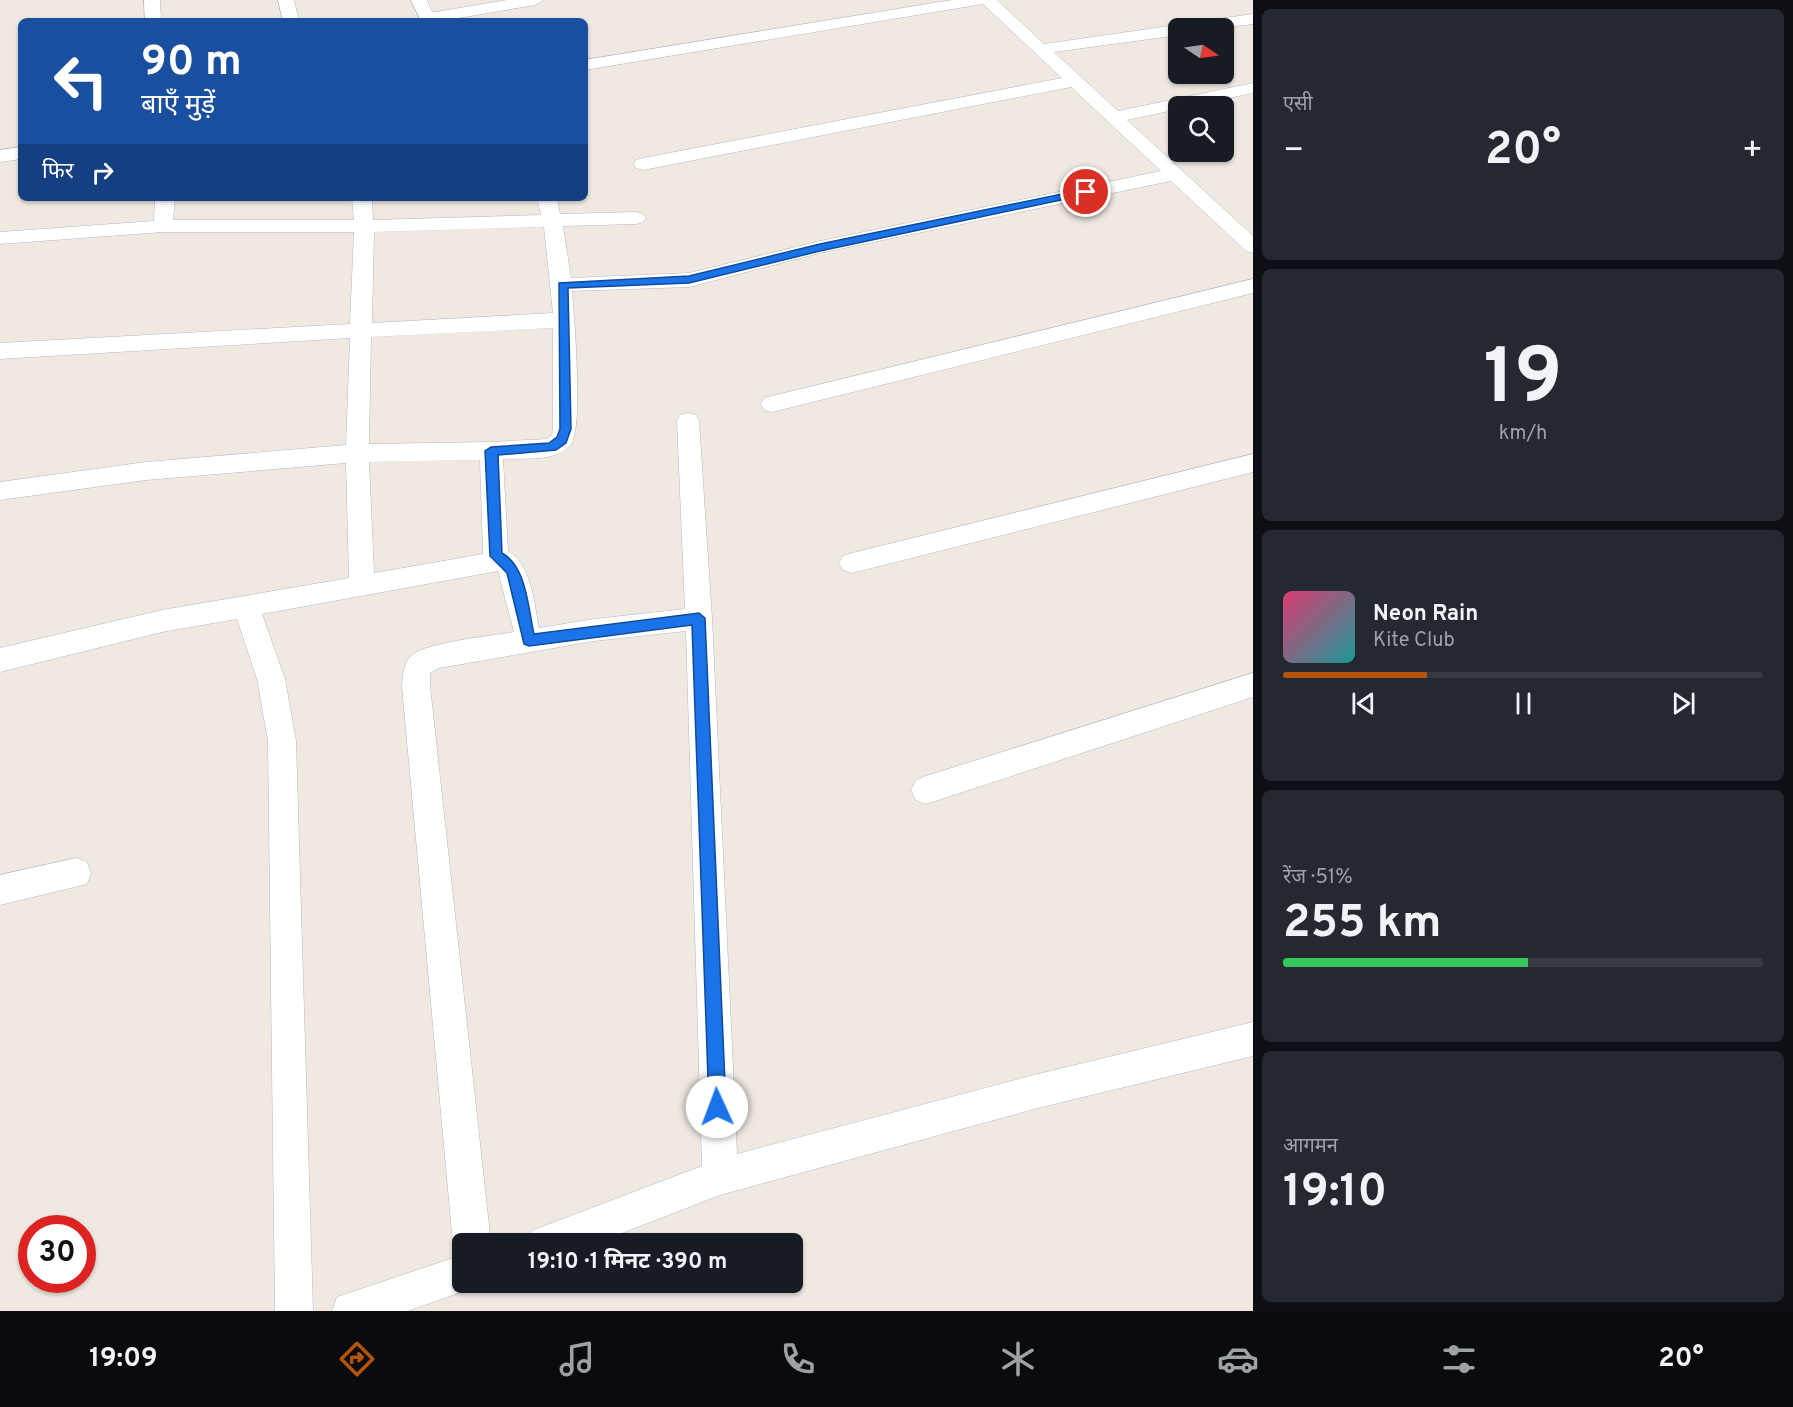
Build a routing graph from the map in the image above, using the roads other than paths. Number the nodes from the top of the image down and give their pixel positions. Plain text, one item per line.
1 (152, 0) edge
2 (286, 0) edge
3 (419, 0) edge
4 (535, 0) edge
5 (981, 0) edge
6 (988, 0) edge
7 (153, 18) edge
8 (290, 18) edge
9 (1253, 19) edge
10 (1234, 22) edge
11 (1168, 32) edge
12 (1041, 49) junction
13 (588, 65) edge
14 (1075, 81) junction
15 (1253, 88) edge
16 (1115, 117) junction
17 (18, 153) edge
18 (0, 156) edge
19 (643, 164) dead end
20 (1175, 174) junction
21 (165, 201) edge
22 (362, 201) edge
23 (548, 201) edge
24 (636, 219) dead end
25 (552, 220) junction
26 (163, 226) junction
27 (364, 226) junction
28 (0, 238) edge
29 (1253, 247) edge
30 (563, 285) junction
31 (1253, 286) edge
32 (565, 320) junction
33 (361, 332) junction
34 (0, 351) edge
35 (772, 404) dead end
36 (688, 421) dead end
37 (491, 451) junction
38 (357, 453) junction
39 (1253, 463) edge
40 (0, 491) edge
41 (496, 556) junction
42 (852, 563) dead end
43 (362, 586) junction
44 (246, 606) junction
45 (699, 618) junction
46 (529, 640) junction
47 (0, 660) edge
48 (1253, 685) edge
49 (926, 790) dead end
50 (76, 873) dead end
51 (0, 890) edge
52 (1253, 1039) edge
53 (720, 1177) junction
54 (471, 1233) edge
55 (573, 1233) edge
56 (452, 1277) edge
57 (294, 1311) edge
58 (351, 1311) edge

1 - 7 street
2 - 8 street
3 - 4 street
5 - 13 street
6 - 12 street
9 - 10 street
11 - 12 street
12 - 14 street
14 - 16 street
14 - 19 street
15 - 16 street
16 - 20 street
17 - 18 street
20 - 29 street
20 - 30 street
21 - 26 street
22 - 27 street
23 - 25 street
24 - 25 street
25 - 27 street
25 - 30 street
26 - 27 street
26 - 28 street
27 - 33 street
30 - 32 street
31 - 35 street
32 - 33 street
32 - 37 street
33 - 34 street
33 - 38 street
36 - 45 street
37 - 38 street
37 - 41 street
38 - 40 street
38 - 43 street
39 - 42 street
41 - 43 street
41 - 46 street
43 - 44 street
44 - 47 street
44 - 57 street
45 - 46 street
45 - 53 street
46 - 54 street
48 - 49 street
50 - 51 street
52 - 53 street
53 - 55 street
56 - 58 street

